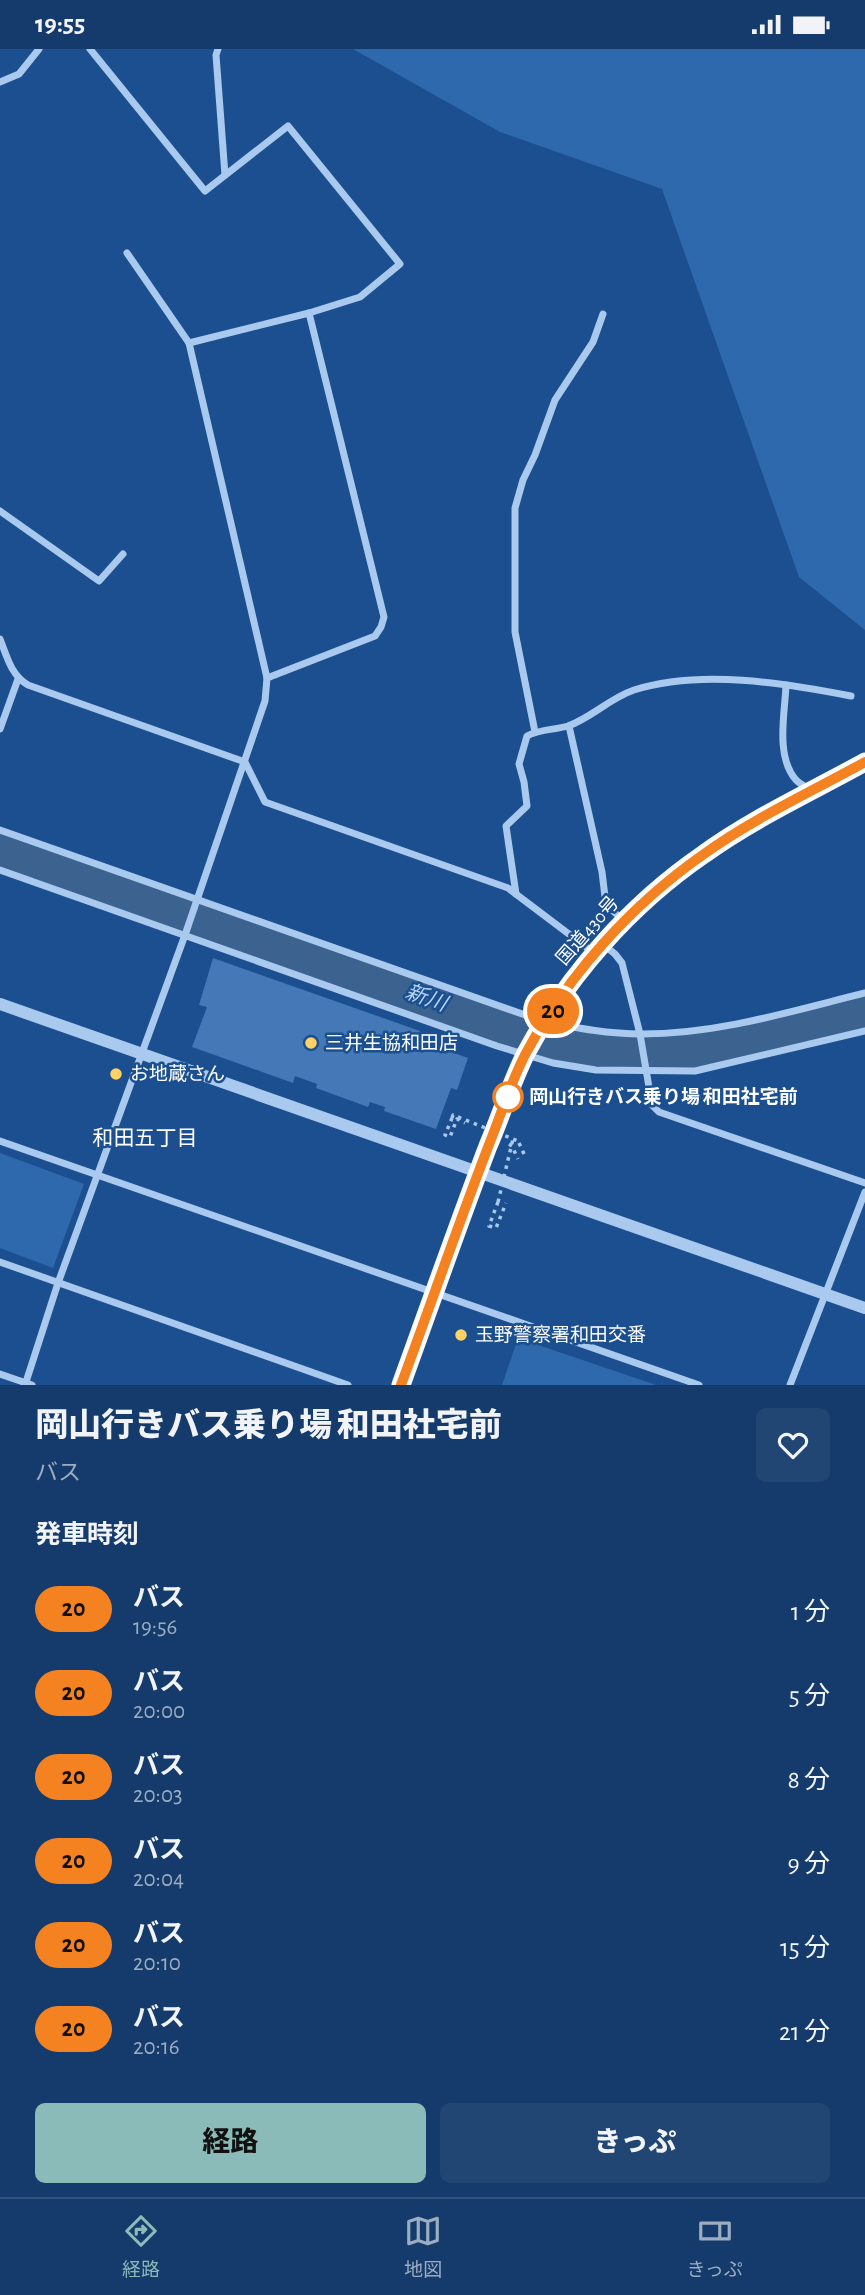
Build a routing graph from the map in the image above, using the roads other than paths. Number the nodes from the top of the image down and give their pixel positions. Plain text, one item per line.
1 (40, 49) edge
2 (90, 49) edge
3 (218, 49) edge
4 (0, 82) edge
5 (225, 175) junction
6 (127, 253) dead end
7 (309, 313) junction
8 (603, 314) dead end
9 (189, 343) junction
10 (0, 511) edge
11 (123, 554) dead end
12 (0, 639) edge
13 (268, 678) junction
14 (18, 679) junction
15 (786, 685) junction
16 (852, 696) dead end
17 (569, 726) junction
18 (0, 729) edge
19 (535, 732) junction
20 (244, 762) junction
21 (865, 762) edge
22 (812, 791) junction
23 (0, 830) edge
24 (0, 870) edge
25 (516, 894) junction
26 (196, 900) junction
27 (624, 921) junction
28 (184, 935) junction
29 (598, 949) junction
30 (865, 993) edge
31 (0, 1004) edge
32 (865, 1031) edge
33 (536, 1036) junction
34 (640, 1037) junction
35 (141, 1054) junction
36 (647, 1072) junction
37 (0, 1141) edge
38 (478, 1173) junction
39 (98, 1175) junction
40 (865, 1183) edge
41 (865, 1192) edge
42 (0, 1262) edge
43 (58, 1283) junction
44 (435, 1292) junction
45 (825, 1293) junction
46 (865, 1307) edge
47 (0, 1374) edge
48 (28, 1384) edge
49 (348, 1385) edge
50 (401, 1385) edge
51 (698, 1385) edge
52 (790, 1385) edge

1 - 4 street
2 - 5 street
3 - 5 street
5 - 7 street
6 - 9 street
7 - 9 street
7 - 13 street
8 - 19 street
9 - 13 street
10 - 11 street
12 - 14 street
13 - 20 street
14 - 18 street
14 - 20 street
15 - 16 street
15 - 17 street
15 - 22 street
17 - 19 street
17 - 27 street
19 - 25 street
20 - 25 street
20 - 26 street
21 - 22 highway, 国道430号
22 - 27 highway, 国道430号
23 - 26 street
24 - 28 street
25 - 29 street
26 - 28 street
26 - 33 street
27 - 29 highway, 国道430号
28 - 33 street
28 - 35 street
29 - 33 highway, 国道430号
29 - 34 street
30 - 34 street
31 - 35 street
32 - 36 street
33 - 34 street
33 - 36 street
33 - 38 highway, 国道430号
34 - 36 street
35 - 38 street
35 - 39 street
36 - 40 street
37 - 39 street
38 - 44 highway, 国道430号
38 - 45 street
39 - 43 street
39 - 44 street
41 - 45 street
42 - 43 street
43 - 48 street
43 - 49 street
44 - 50 highway, 国道430号
44 - 51 street
45 - 46 street
45 - 52 street
47 - 48 street

